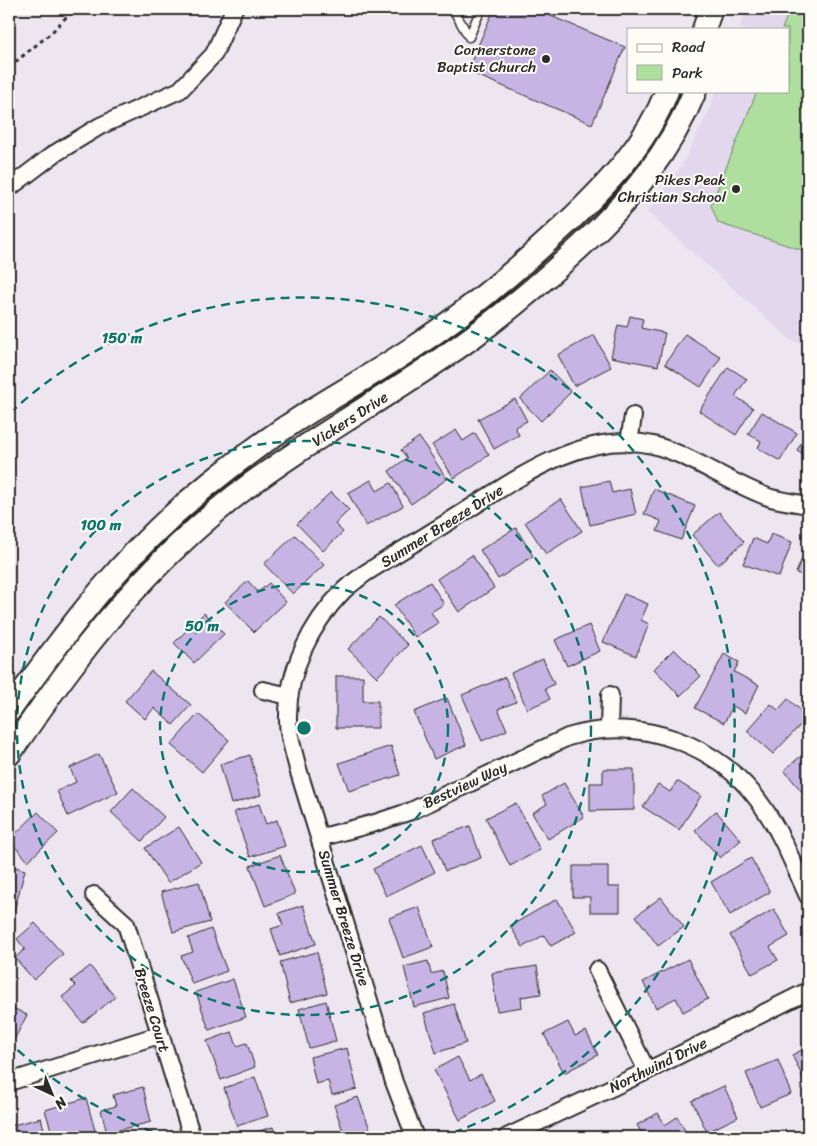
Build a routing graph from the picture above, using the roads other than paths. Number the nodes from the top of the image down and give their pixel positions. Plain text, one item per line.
1 (234, 9) edge
2 (453, 9) edge
3 (481, 9) edge
4 (711, 9) edge
5 (704, 28) edge
6 (667, 92) edge
7 (694, 92) edge
8 (9, 188) edge
9 (634, 416) dead end
10 (629, 443) junction
11 (808, 505) edge
12 (263, 690) dead end
13 (610, 695) dead end
14 (289, 696) junction
15 (9, 711) edge
16 (609, 729) junction
17 (9, 754) edge
18 (319, 838) junction
19 (94, 895) dead end
20 (808, 896) edge
21 (597, 970) dead end
22 (808, 991) edge
23 (159, 1035) junction
24 (647, 1071) junction
25 (9, 1082) edge
26 (192, 1137) edge
27 (415, 1137) edge
28 (507, 1137) edge

1 - 8 street
2 - 3 lane
4 - 5 main road
6 - 15 main road, Vickers Drive
7 - 17 main road, Vickers Drive
9 - 10 street
10 - 11 street, Summer Breeze Drive
10 - 14 street, Summer Breeze Drive
12 - 14 street
13 - 16 street
14 - 18 street, Summer Breeze Drive
16 - 18 street, Bestview Way
16 - 20 street, Bestview Way
18 - 27 street, Summer Breeze Drive
19 - 23 street, Breeze Court
21 - 24 street
22 - 24 street, Northwind Drive
23 - 25 street
23 - 26 street, Breeze Court
24 - 28 street, Northwind Drive

